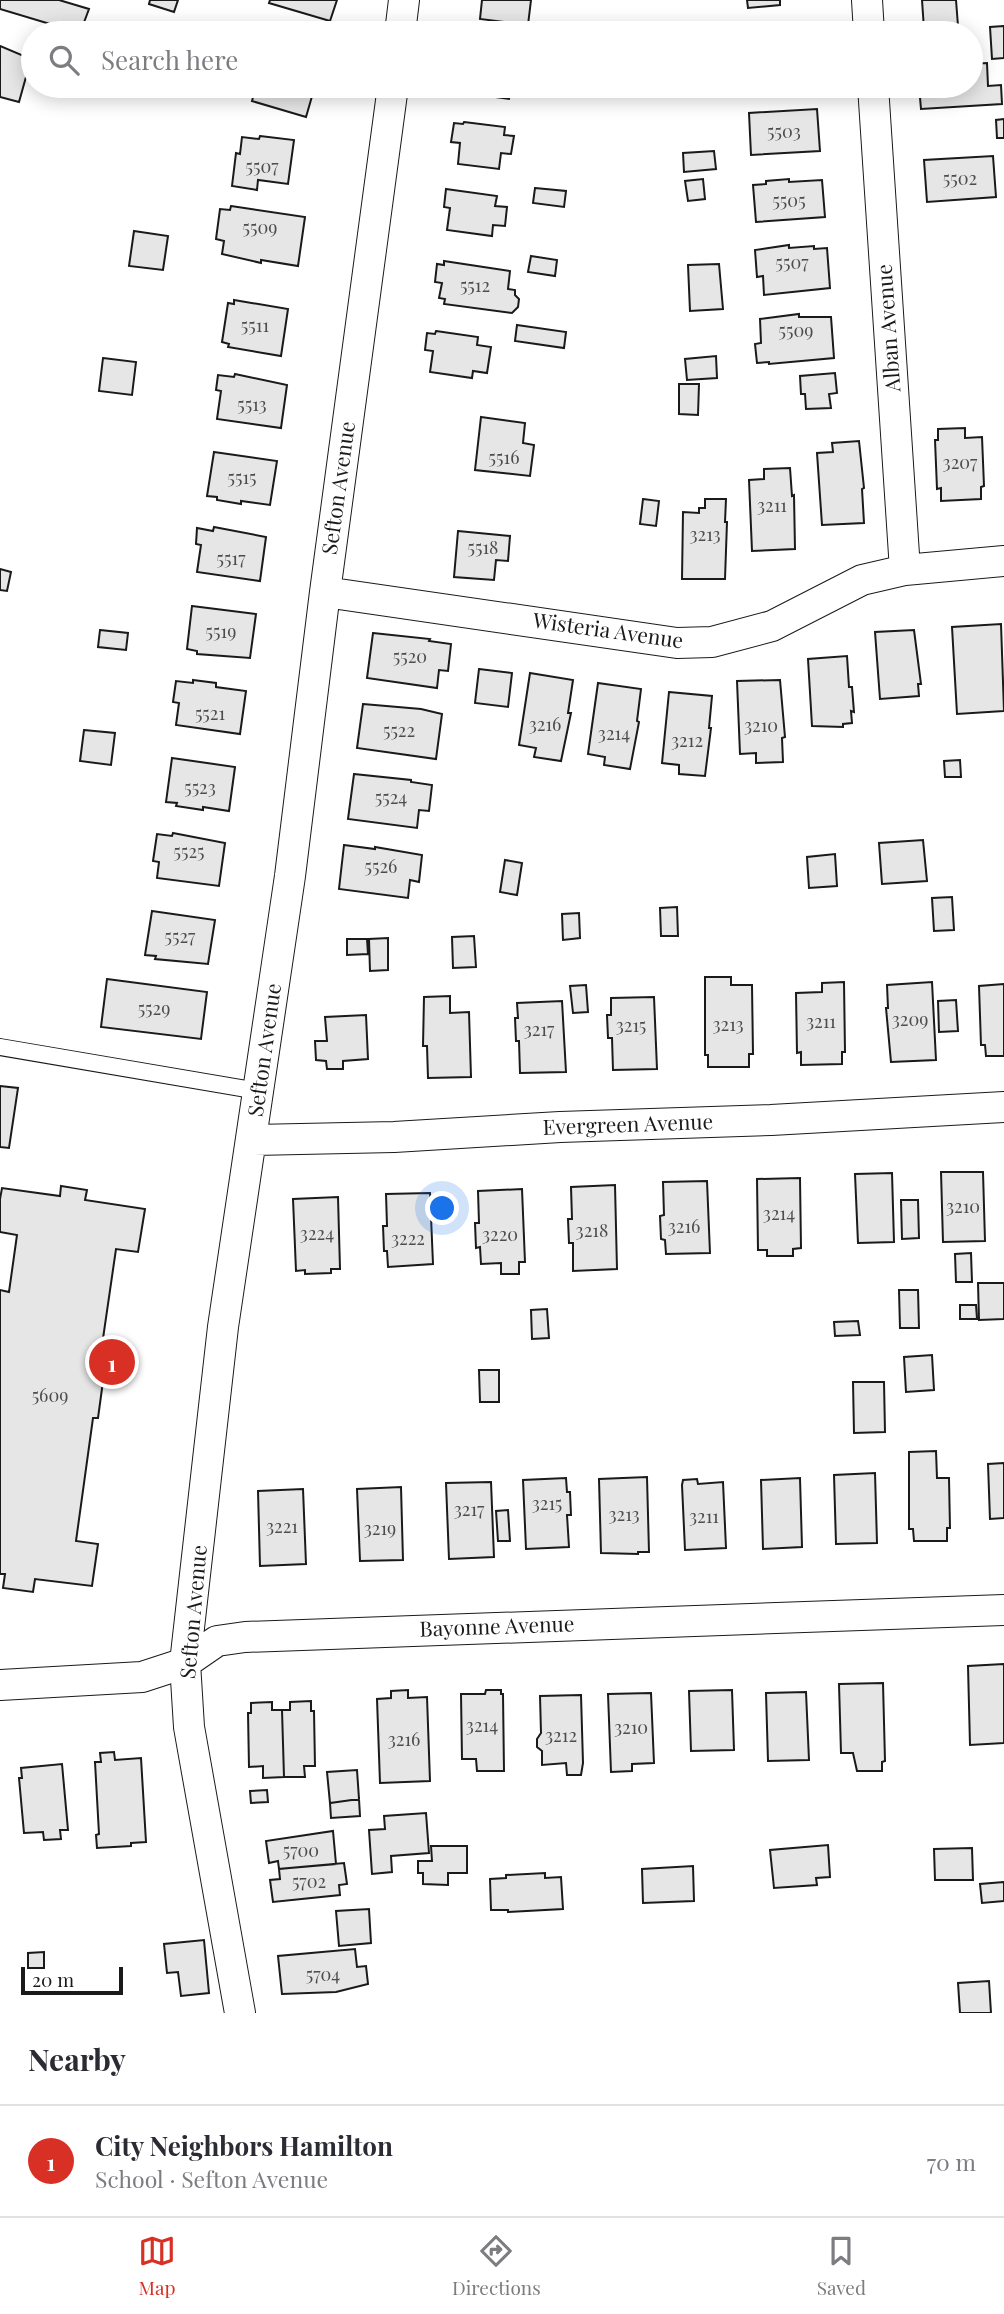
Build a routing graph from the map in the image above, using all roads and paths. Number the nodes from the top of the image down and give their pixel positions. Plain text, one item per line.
1 (404, 0) edge
2 (867, 0) edge
3 (401, 21) edge
4 (868, 21) edge
5 (391, 98) edge
6 (874, 98) edge
7 (1004, 561) edge
8 (905, 570) junction
9 (325, 592) junction
10 (0, 1047) edge
11 (258, 1091) junction
12 (1004, 1107) edge
13 (252, 1140) junction
14 (1004, 1610) edge
15 (185, 1663) junction
16 (0, 1685) edge
17 (240, 2013) edge

1 - 3 street
2 - 4 street
5 - 9 street, Sefton Avenue
6 - 8 street, Alban Avenue
7 - 8 street, Wisteria Avenue
8 - 9 street, Wisteria Avenue
9 - 11 street, Sefton Avenue
10 - 11 lane
11 - 13 street, Sefton Avenue
12 - 13 street, Evergreen Avenue
13 - 15 street, Sefton Avenue
14 - 15 street, Bayonne Avenue
15 - 16 street, Bayonne Avenue
15 - 17 street, Sefton Avenue

